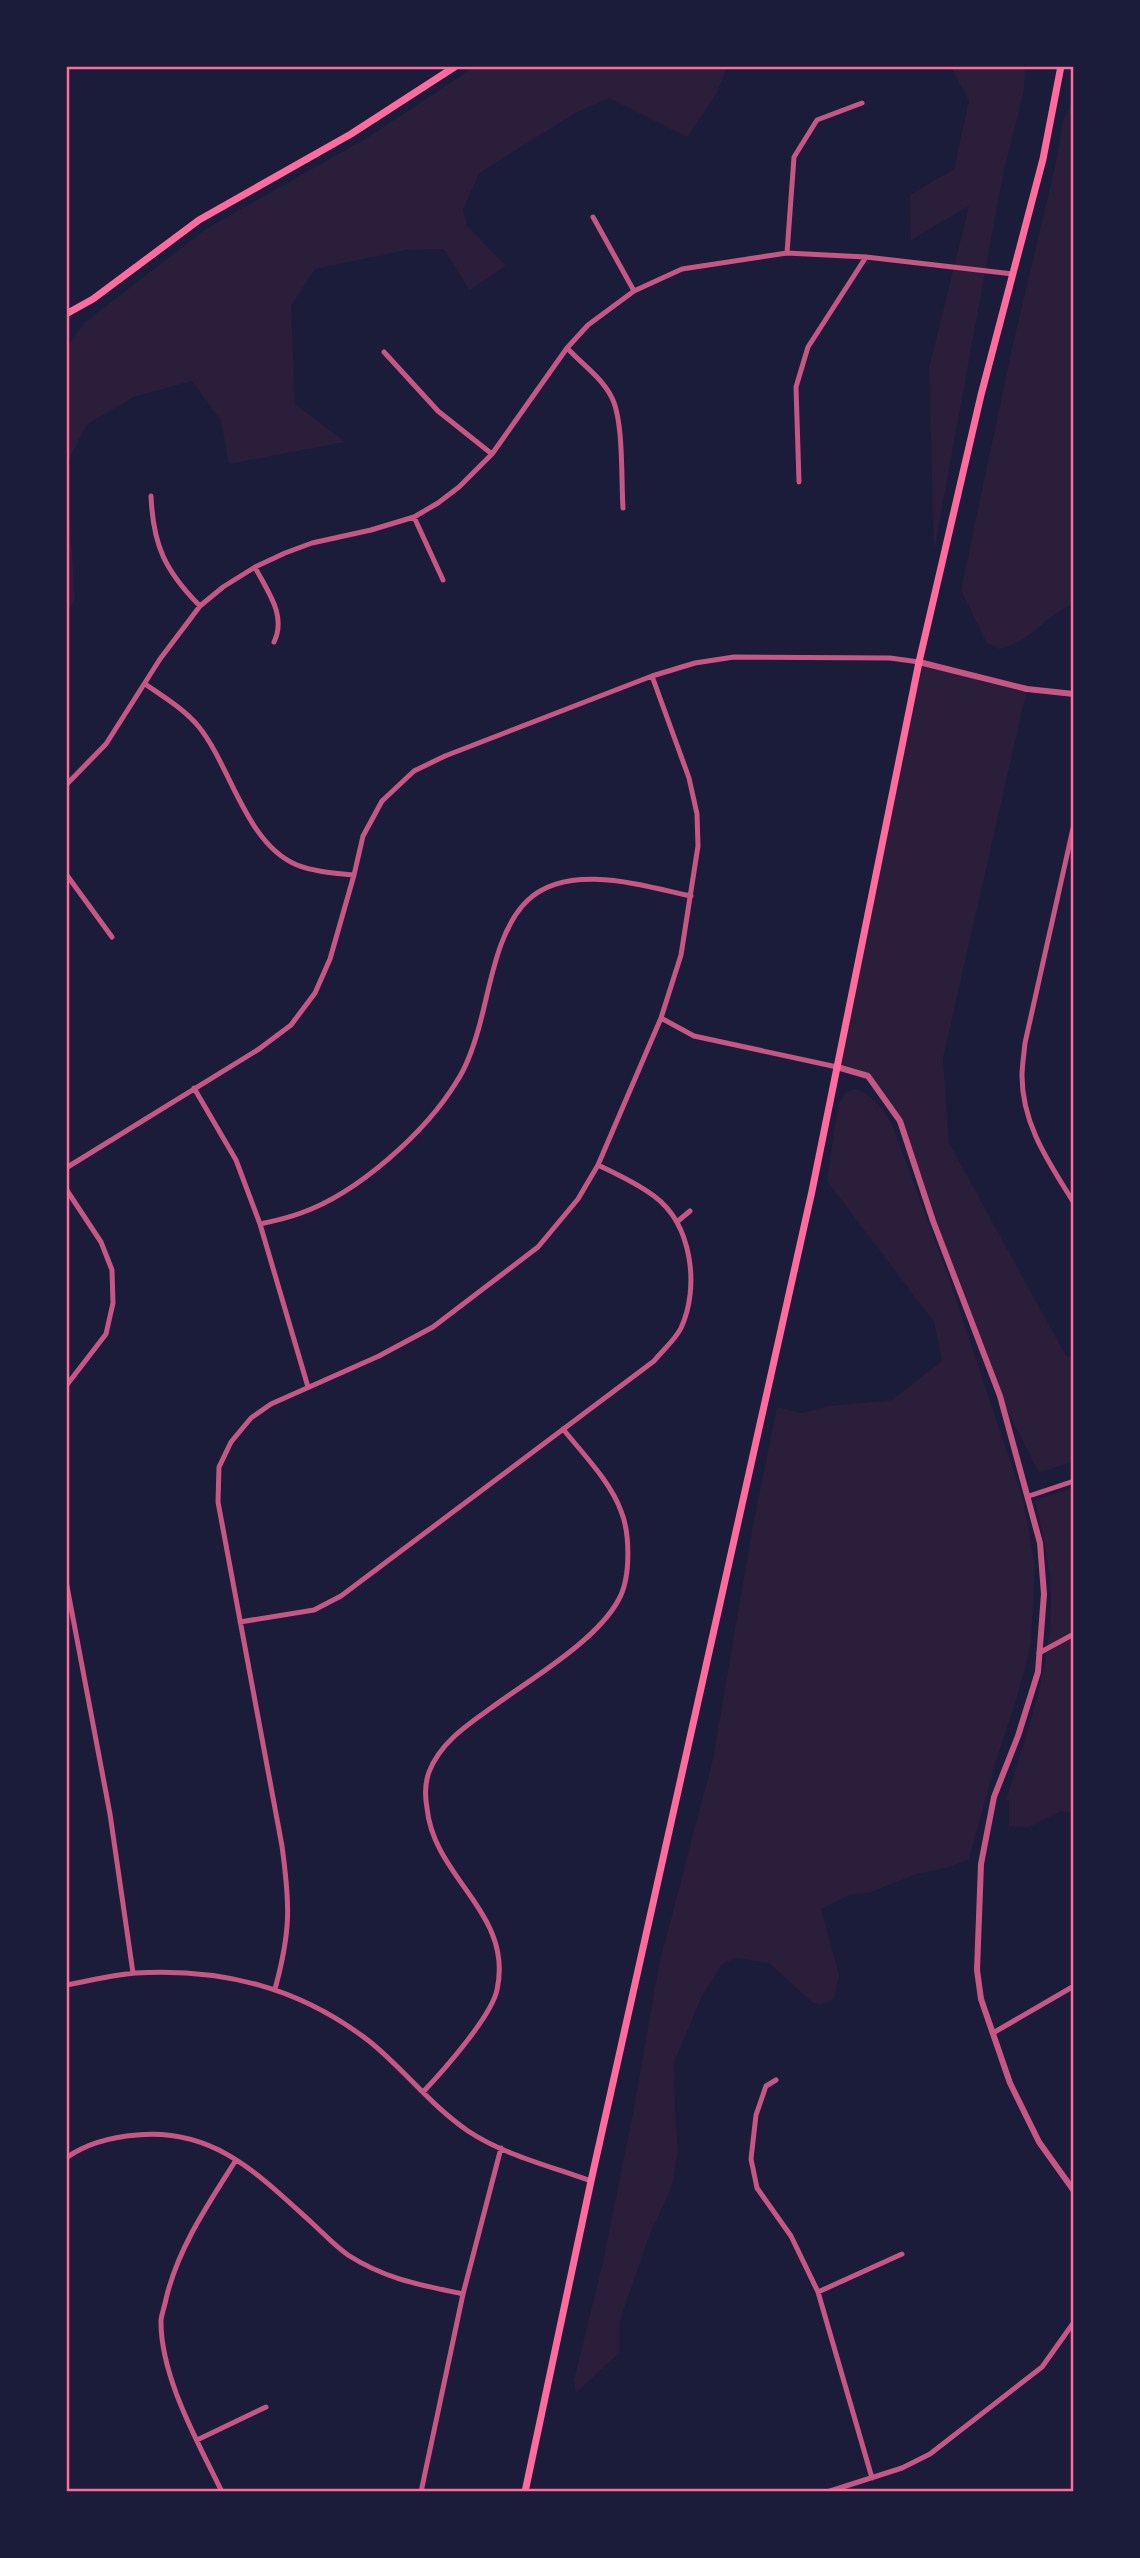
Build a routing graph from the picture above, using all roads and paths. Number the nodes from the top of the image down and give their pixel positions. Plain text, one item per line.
1 (456, 66) edge
2 (1061, 66) edge
3 (862, 103) dead end
4 (593, 216) dead end
5 (787, 253) junction
6 (866, 257) junction
7 (1013, 274) junction
8 (634, 291) junction
9 (66, 314) edge
10 (566, 348) junction
11 (384, 352) dead end
12 (492, 454) junction
13 (799, 482) dead end
14 (151, 496) dead end
15 (623, 508) dead end
16 (414, 517) junction
17 (255, 567) junction
18 (443, 580) dead end
19 (200, 606) junction
20 (274, 642) dead end
21 (919, 662) junction
22 (652, 676) junction
23 (145, 684) junction
24 (1073, 694) edge
25 (66, 785) edge
26 (1073, 824) edge
27 (1071, 848) edge
28 (66, 874) edge
29 (354, 875) junction
30 (691, 896) junction
31 (112, 937) dead end
32 (661, 1018) junction
33 (837, 1067) junction
34 (194, 1088) junction
35 (598, 1165) junction
36 (66, 1168) edge
37 (66, 1189) edge
38 (1073, 1203) edge
39 (690, 1211) dead end
40 (678, 1221) junction
41 (261, 1224) junction
42 (66, 1386) edge
43 (308, 1387) junction
44 (563, 1429) junction
45 (1073, 1480) edge
46 (1028, 1496) junction
47 (66, 1581) edge
48 (240, 1622) junction
49 (1073, 1634) edge
50 (1039, 1653) junction
51 (133, 1973) junction
52 (66, 1985) edge
53 (1073, 1986) edge
54 (275, 1989) junction
55 (993, 2033) junction
56 (776, 2080) dead end
57 (423, 2092) junction
58 (501, 2148) junction
59 (66, 2158) edge
60 (236, 2160) junction
61 (591, 2181) junction
62 (1073, 2190) edge
63 (902, 2255) dead end
64 (818, 2292) junction
65 (463, 2294) junction
66 (1073, 2322) edge
67 (266, 2407) dead end
68 (197, 2440) junction
69 (872, 2478) junction
70 (222, 2491) edge
71 (421, 2491) edge
72 (524, 2491) edge
73 (827, 2491) edge

1 - 9 main road
2 - 7 main road
3 - 5 street
4 - 8 street
5 - 6 street
5 - 8 street
6 - 7 street
6 - 13 street
7 - 21 main road
8 - 10 street
10 - 12 street
10 - 15 street
11 - 12 street
12 - 16 street
14 - 19 street
16 - 17 street
16 - 18 street
17 - 19 street
17 - 20 street
19 - 23 street
21 - 22 street
21 - 24 street
21 - 33 main road
22 - 29 street
22 - 30 street
23 - 25 street
23 - 29 street
26 - 27 street
27 - 38 street
28 - 31 street
29 - 34 street
30 - 32 street
30 - 41 street
32 - 33 street
32 - 35 street
33 - 46 street
33 - 61 main road
34 - 36 street
34 - 41 street
35 - 40 street
35 - 43 street
37 - 42 street
39 - 40 street
40 - 44 street
41 - 43 street
43 - 48 street
44 - 48 street
44 - 57 street
45 - 46 street
46 - 50 street
47 - 51 street
48 - 54 street
49 - 50 street
50 - 55 street
51 - 52 street
51 - 54 street
53 - 55 street
54 - 57 street
55 - 62 street
56 - 64 street
57 - 58 street
58 - 61 street
58 - 65 street
59 - 60 street
60 - 65 street
60 - 68 street
61 - 72 main road
63 - 64 street
64 - 69 street
65 - 71 street
66 - 69 street
67 - 68 street
68 - 70 street
69 - 73 street

